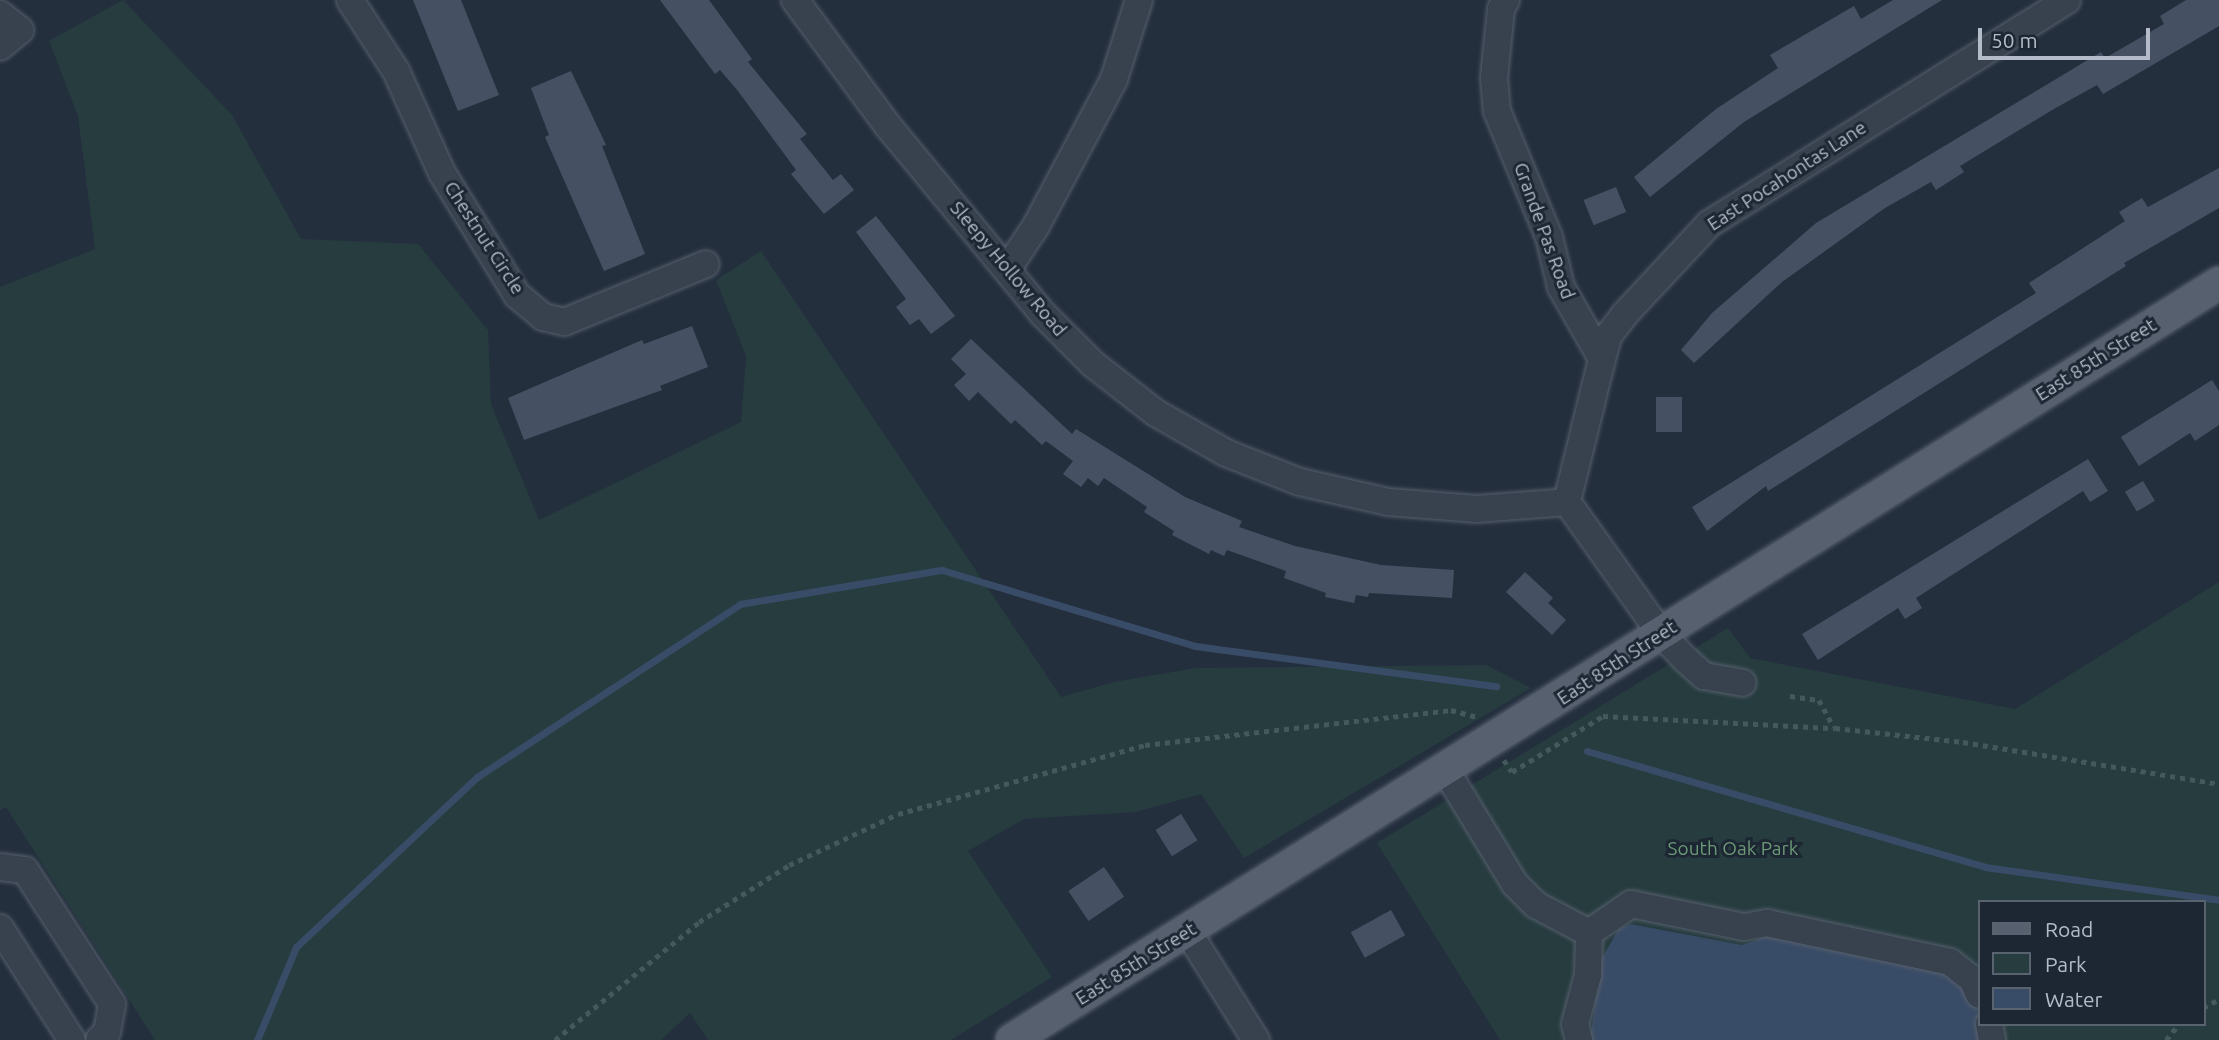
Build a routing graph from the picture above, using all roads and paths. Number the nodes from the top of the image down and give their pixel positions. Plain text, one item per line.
1 (350, 0) edge
2 (795, 0) edge
3 (1139, 0) edge
4 (1506, 0) edge
5 (2067, 0) edge
6 (0, 14) edge
7 (0, 47) edge
8 (706, 264) dead end
9 (1008, 268) junction
10 (2219, 283) edge
11 (1602, 359) junction
12 (1567, 502) junction
13 (1661, 634) junction
14 (1742, 683) dead end
15 (1790, 696) dead end
16 (1469, 711) dead end
17 (1835, 728) junction
18 (1507, 766) dead end
19 (1446, 771) junction
20 (2219, 784) edge
21 (0, 867) edge
22 (0, 928) edge
23 (1188, 932) junction
24 (1589, 933) junction
25 (1978, 993) edge
26 (2177, 1026) edge
27 (72, 1040) edge
28 (99, 1040) edge
29 (555, 1040) edge
30 (1013, 1040) edge
31 (1256, 1040) edge
32 (1579, 1040) edge
33 (2166, 1040) edge

1 - 8 street, Chestnut Circle
2 - 9 street, Sleepy Hollow Road
3 - 9 street
4 - 11 street, Grande Pas Road
5 - 11 street, East Pocahontas Lane
6 - 7 street
9 - 12 street, Sleepy Hollow Road
10 - 13 main road, East 85th Street
11 - 12 street
12 - 13 street
13 - 14 street
13 - 19 main road, East 85th Street
15 - 17 path
16 - 29 path
17 - 18 path
17 - 20 path
19 - 23 main road, East 85th Street
19 - 24 street
21 - 28 street
22 - 27 street
23 - 30 main road, East 85th Street
23 - 31 street
24 - 25 street
24 - 32 street
26 - 33 path

